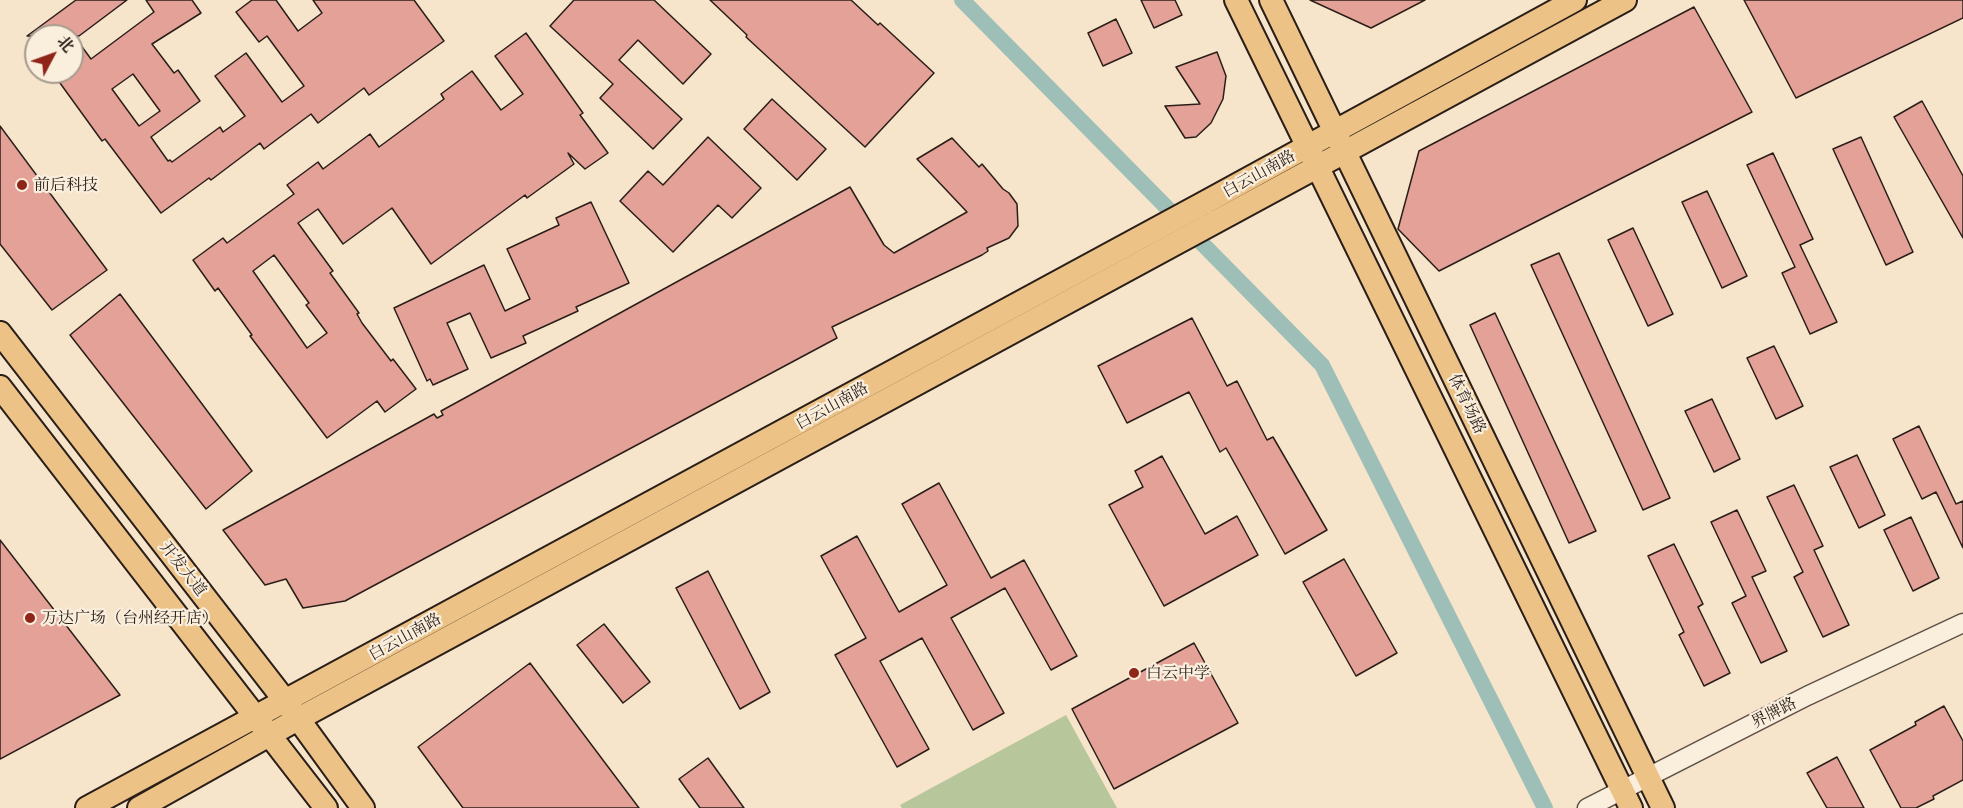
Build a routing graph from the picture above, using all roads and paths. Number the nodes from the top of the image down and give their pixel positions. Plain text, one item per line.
1 (1236, 0) edge
2 (1271, 0) edge
3 (1575, 0) edge
4 (1625, 0) edge
5 (1340, 142) junction
6 (1313, 156) junction
7 (0, 333) edge
8 (0, 387) edge
9 (1963, 623) edge
10 (292, 710) junction
11 (263, 727) junction
12 (1648, 777) junction
13 (1627, 799) edge
14 (87, 808) edge
15 (138, 808) edge
16 (326, 808) edge
17 (363, 808) edge
18 (1587, 808) edge
19 (1663, 808) edge

1 - 6 main road, 体育场路
2 - 5 main road, 体育场路
3 - 5 main road, 白云山南路
4 - 5 main road, 白云山南路
5 - 6 main road, 白云山南路
5 - 12 main road, 体育场路
6 - 10 main road, 白云山南路
6 - 10 main road, 白云山南路
6 - 13 main road, 体育场路
7 - 10 main road, 开发大道
8 - 11 main road, 开发大道
9 - 12 street, 界牌路
10 - 11 main road, 白云山南路
10 - 17 main road, 开发大道
11 - 14 main road, 白云山南路
11 - 15 main road, 白云山南路
11 - 16 main road, 开发大道
12 - 13 street, 界牌路
12 - 19 main road, 体育场路
13 - 18 street, 界牌路

